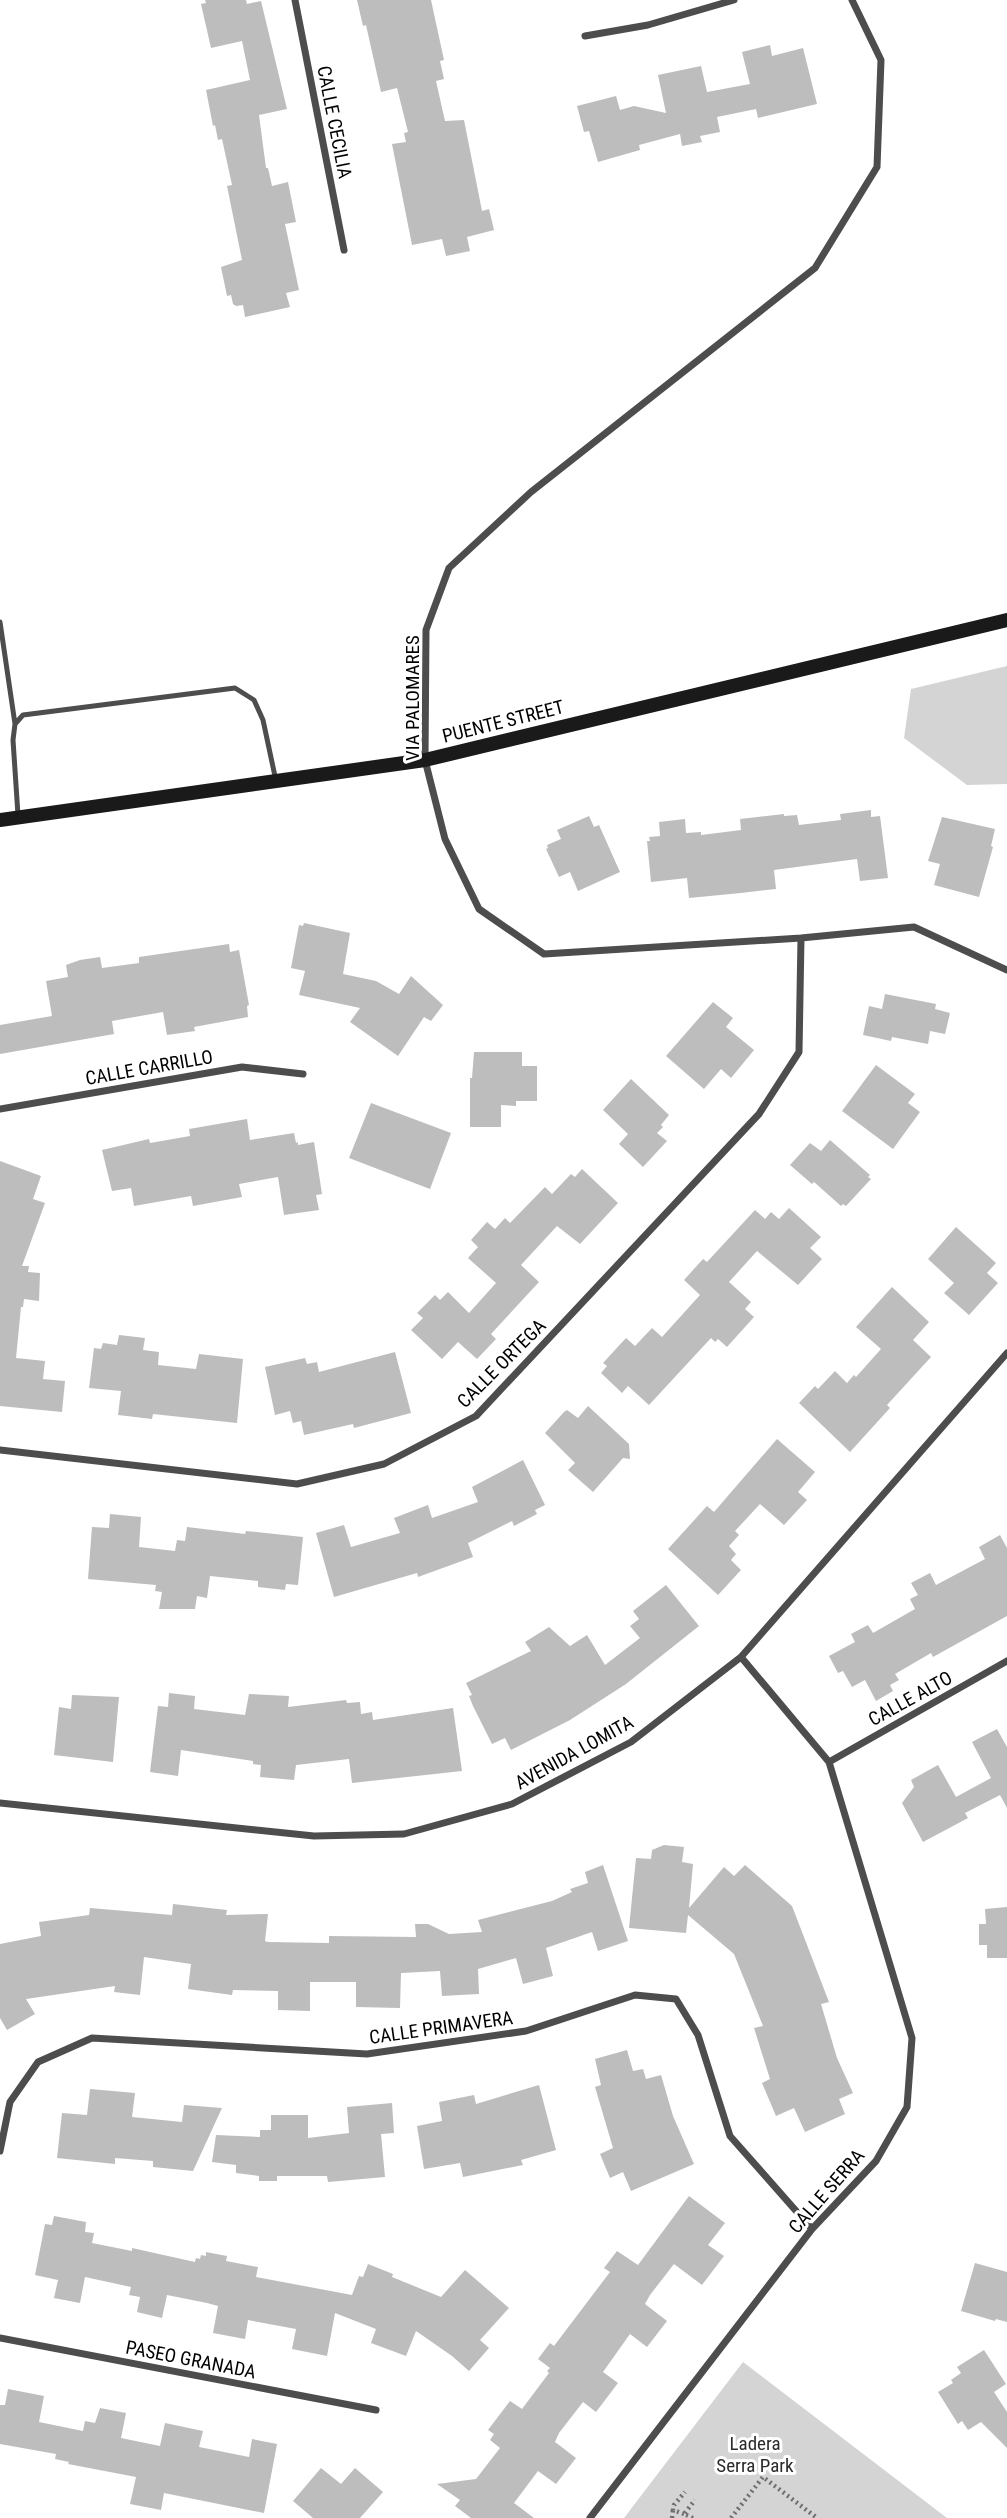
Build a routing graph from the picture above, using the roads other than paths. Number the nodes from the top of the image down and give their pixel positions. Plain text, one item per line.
1 (295, 0) edge
2 (734, 0) edge
3 (852, 0) edge
4 (585, 36) dead end
5 (344, 250) dead end
6 (1007, 620) edge
7 (0, 622) edge
8 (15, 724) junction
9 (425, 760) junction
10 (276, 781) junction
11 (19, 818) junction
12 (0, 820) edge
13 (801, 938) junction
14 (1007, 970) edge
15 (303, 1074) dead end
16 (0, 1109) edge
17 (1007, 1353) edge
18 (0, 1450) edge
19 (741, 1657) junction
20 (1007, 1661) edge
21 (829, 1762) junction
22 (0, 1803) edge
23 (0, 2151) edge
24 (811, 2230) junction
25 (0, 2338) edge
26 (376, 2410) dead end
27 (590, 2518) edge

1 - 5 street, CALLE CECILIA
2 - 4 street
3 - 9 street, VIA PALOMARES
6 - 9 street, PUENTE STREET
7 - 8 lane
8 - 10 lane
8 - 11 lane
9 - 10 street, PUENTE STREET
9 - 13 street, VIA PALOMARES
10 - 11 street, PUENTE STREET
11 - 12 street, PUENTE STREET
13 - 14 street, VIA PALOMARES
13 - 18 street, CALLE ORTEGA
15 - 16 street, CALLE CARRILLO
17 - 19 street, AVENIDA LOMITA
19 - 21 street, CALLE SERRA
19 - 22 street, AVENIDA LOMITA
20 - 21 street, CALLE ALTO
21 - 24 street, CALLE SERRA
23 - 24 street, CALLE PRIMAVERA
24 - 27 street, CALLE SERRA
25 - 26 street, PASEO GRANADA

